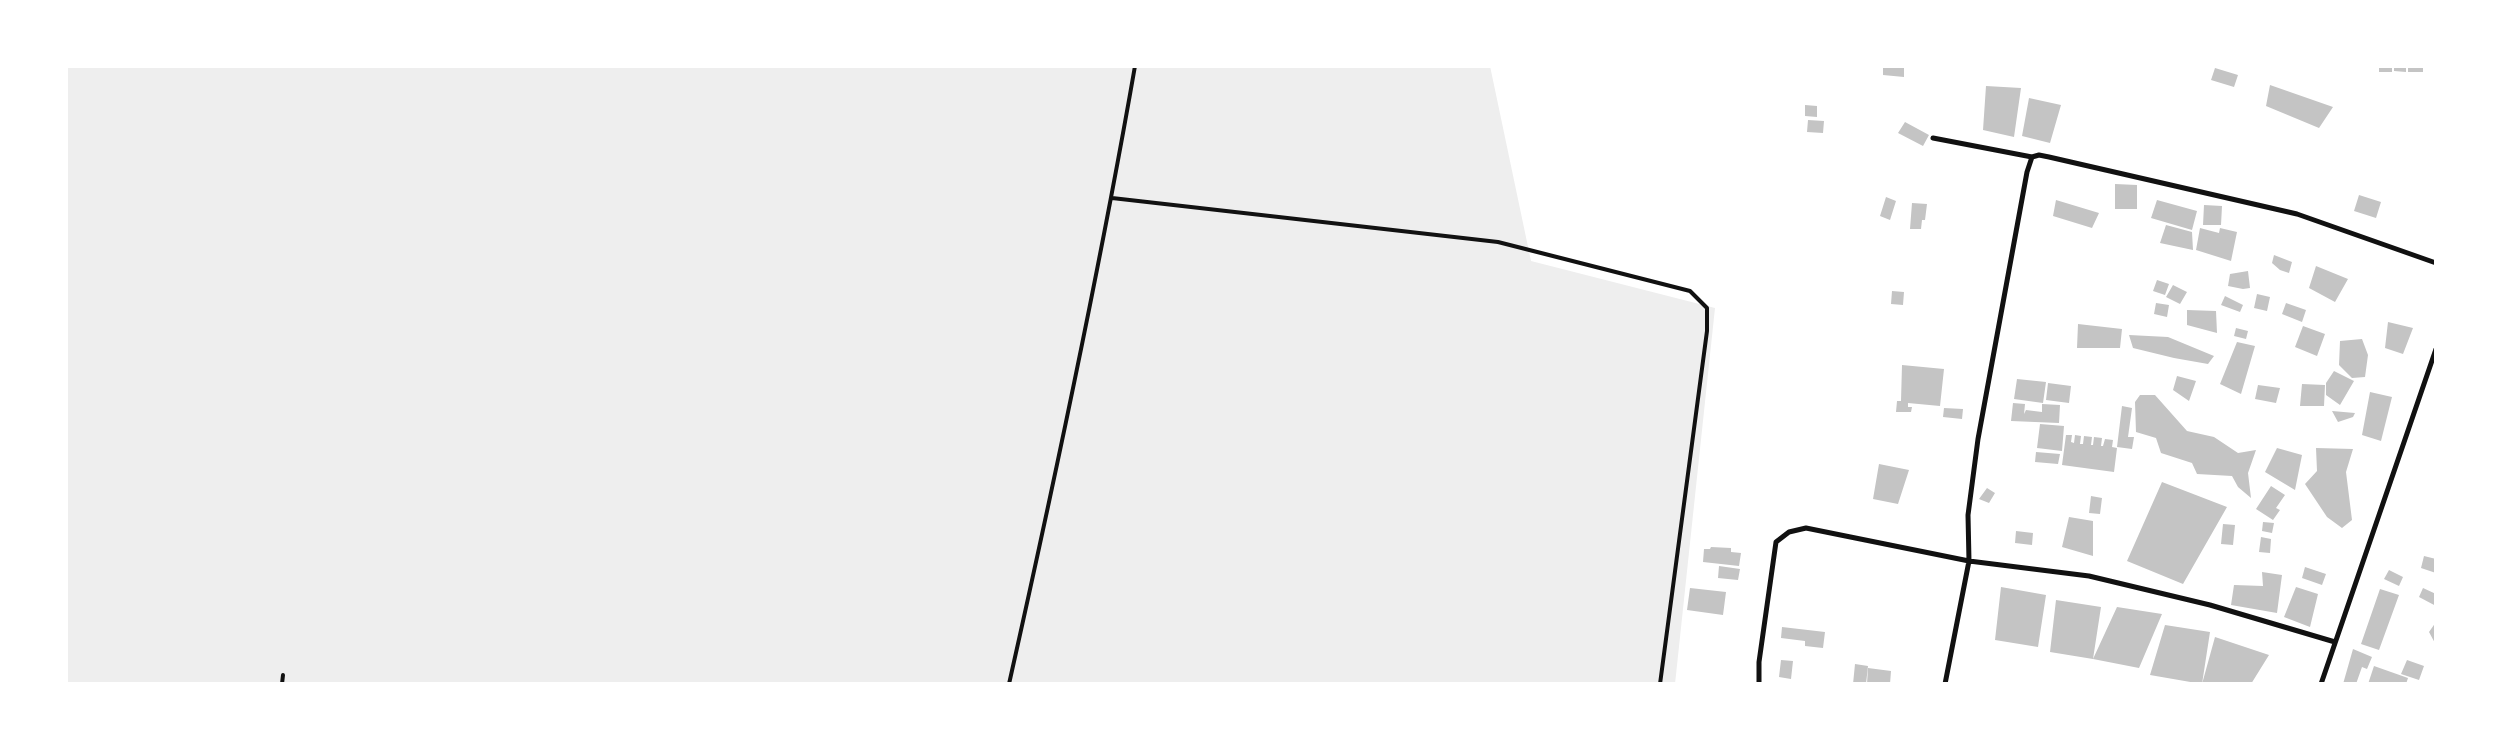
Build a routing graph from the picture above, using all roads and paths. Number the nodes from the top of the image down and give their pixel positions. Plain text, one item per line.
1 (1135, 66) edge
2 (1933, 138) dead end
3 (2032, 157) junction
4 (1112, 198) junction
5 (2436, 263) edge
6 (2436, 349) edge
7 (1969, 561) junction
8 (2335, 642) junction
9 (283, 675) dead end
10 (282, 684) edge
11 (1009, 684) edge
12 (1660, 684) edge
13 (1759, 684) edge
14 (1945, 684) edge
15 (2321, 684) edge

1 - 4 lane
2 - 3 street
3 - 5 street
3 - 7 street
4 - 11 lane
4 - 12 lane
6 - 8 street
7 - 8 street
7 - 13 street
7 - 14 street
8 - 15 street
9 - 10 lane

